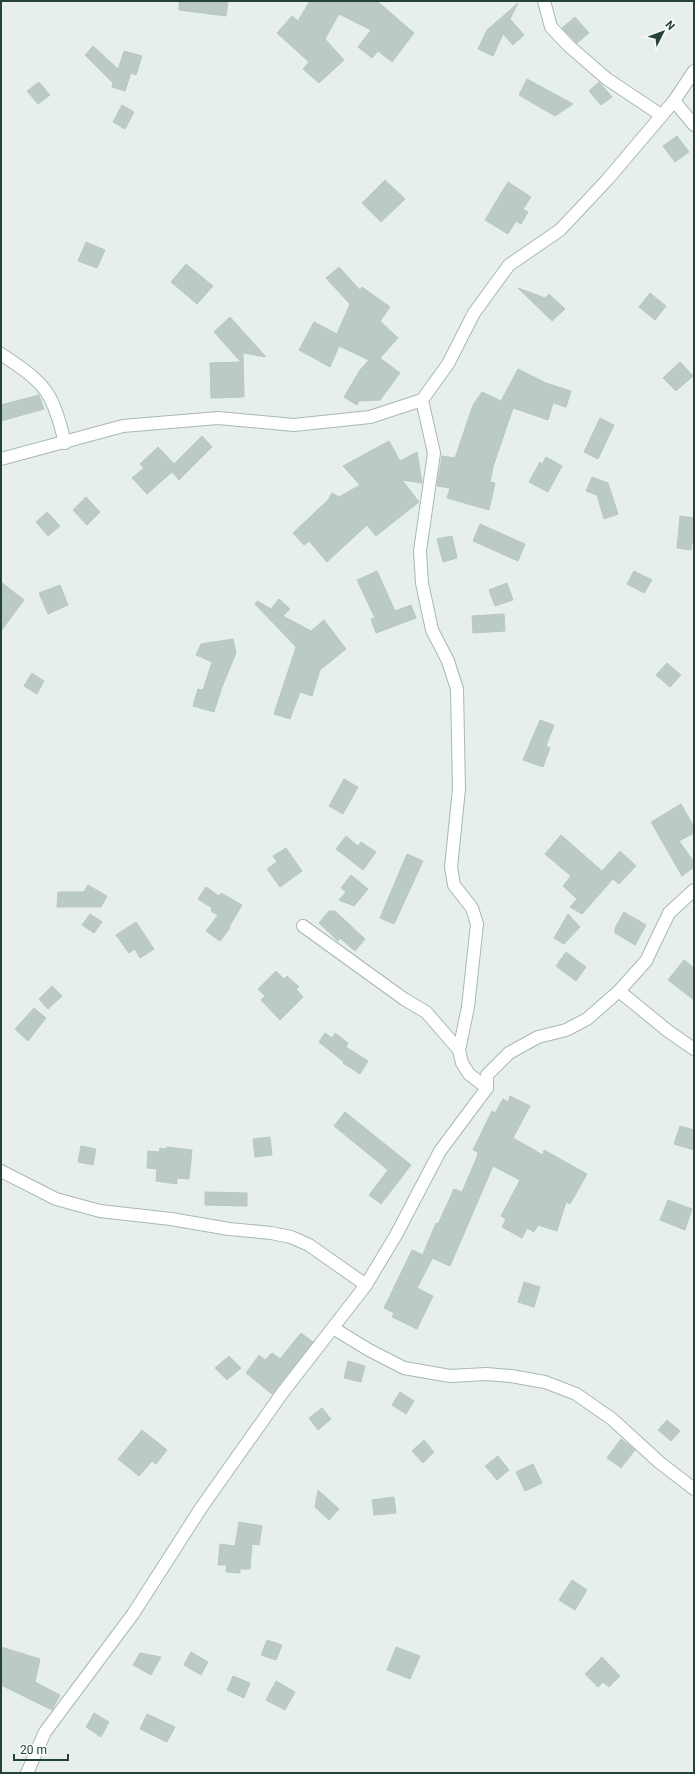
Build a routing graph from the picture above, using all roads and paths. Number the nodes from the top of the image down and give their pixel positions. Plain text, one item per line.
1 (544, 1) edge
2 (694, 71) edge
3 (674, 101) junction
4 (661, 115) junction
5 (694, 125) edge
6 (1, 354) edge
7 (422, 400) junction
8 (65, 443) junction
9 (1, 459) edge
10 (694, 890) edge
11 (303, 926) dead end
12 (619, 990) junction
13 (694, 1049) edge
14 (459, 1050) junction
15 (487, 1088) junction
16 (1, 1171) edge
17 (366, 1285) junction
18 (332, 1328) junction
19 (694, 1489) edge
20 (27, 1773) edge

1 - 4 street
2 - 3 street
3 - 4 street
3 - 5 street
4 - 7 street
6 - 8 street
7 - 8 street
7 - 14 street
8 - 9 street
10 - 12 street
11 - 14 street
12 - 13 street
12 - 15 street
14 - 15 street
15 - 17 street
16 - 17 street
17 - 18 street
18 - 19 street
18 - 20 street

